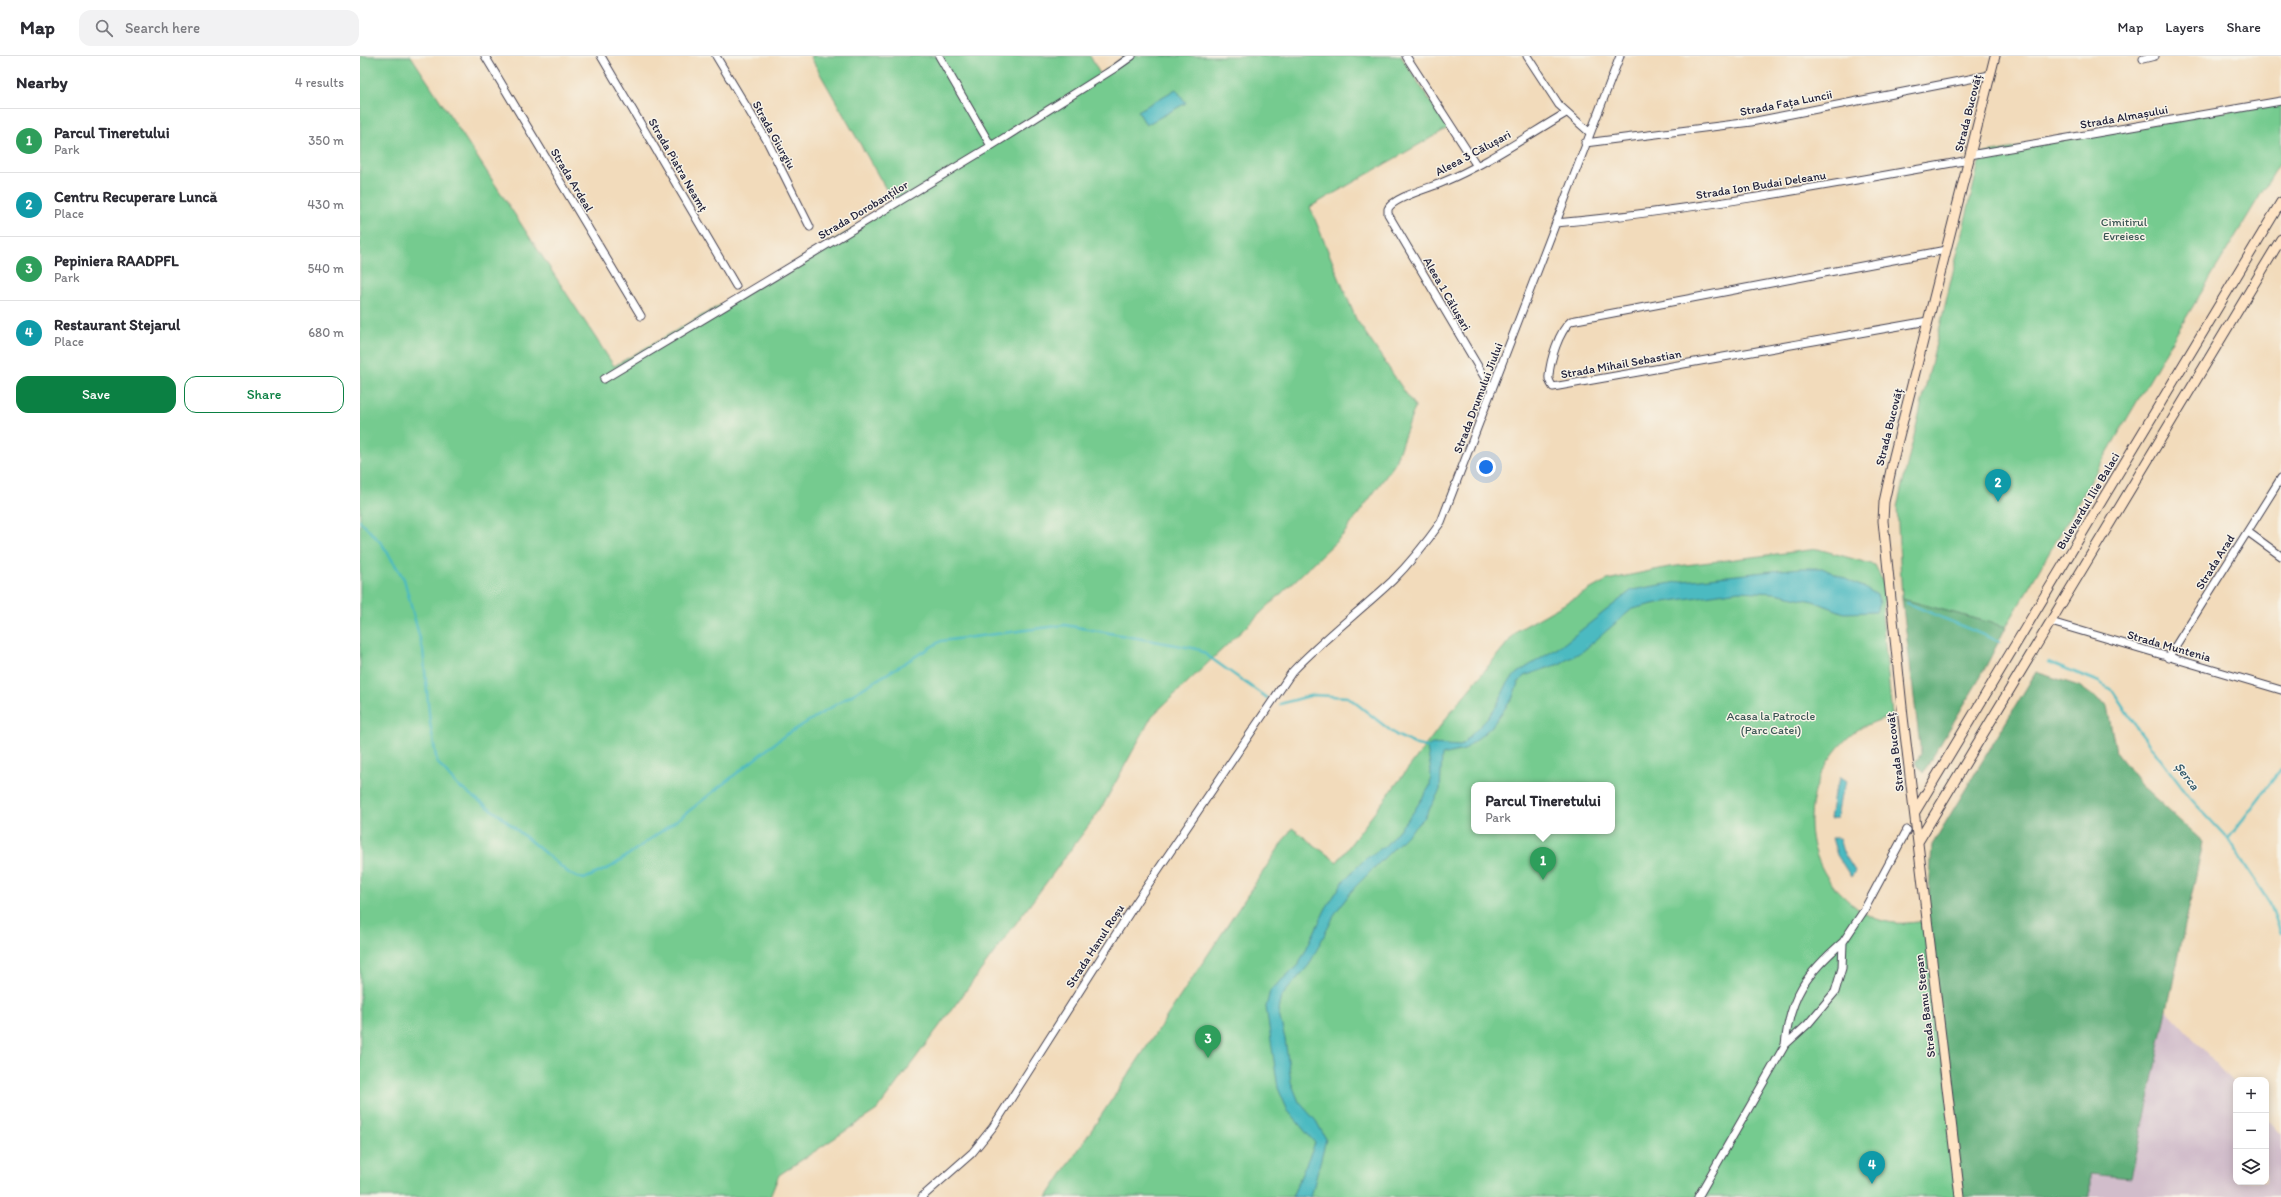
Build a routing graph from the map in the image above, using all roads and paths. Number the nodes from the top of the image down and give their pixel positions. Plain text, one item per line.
1 (485, 56) edge
2 (601, 56) edge
3 (716, 56) edge
4 (939, 56) edge
5 (1132, 56) edge
6 (1406, 56) edge
7 (1528, 56) edge
8 (1620, 56) edge
9 (1995, 56) edge
10 (2155, 56) edge
11 (2143, 58) dead end
12 (1990, 75) junction
13 (2281, 101) edge
14 (1566, 113) junction
15 (1589, 132) junction
16 (1585, 143) junction
17 (992, 146) junction
18 (1970, 157) junction
19 (1477, 166) junction
20 (2281, 202) edge
21 (1388, 207) joint
22 (1556, 223) junction
23 (810, 227) dead end
24 (2281, 239) edge
25 (1946, 250) junction
26 (736, 286) dead end
27 (641, 316) dead end
28 (1928, 321) junction
29 (604, 379) dead end
30 (1492, 390) junction
31 (2281, 478) edge
32 (2248, 532) junction
33 (2281, 556) edge
34 (2051, 622) junction
35 (2168, 658) junction
36 (2281, 690) edge
37 (1276, 697) joint
38 (1915, 812) junction
39 (1907, 830) dead end
40 (1918, 842) junction
41 (1843, 942) junction
42 (1785, 1046) junction
43 (922, 1197) edge
44 (1698, 1197) edge
45 (1960, 1197) edge

1 - 27 street, Strada Ardeal
2 - 26 street, Strada Piatra Neamț
3 - 23 street, Strada Giurgiu
4 - 17 street
5 - 17 street, Strada Dorobanților
6 - 19 street
7 - 14 street
8 - 15 street, Strada Drumului Jiului
9 - 12 main road, Strada Bucovăț
10 - 11 street
12 - 16 street, Strada Fața Luncii
12 - 18 main road, Strada Bucovăț
13 - 18 street, Strada Almașului
14 - 15 street
14 - 19 street, Aleea 3 Călușari
15 - 16 street, Strada Drumului Jiului
16 - 22 street, Strada Drumului Jiului
17 - 29 street, Strada Dorobanților
18 - 22 street, Strada Ion Budai Deleanu
18 - 25 main road, Strada Bucovăț
19 - 21 street, Aleea 3 Călușari
20 - 38 main road, Bulevardul Ilie Balaci
21 - 30 street, Aleea 1 Călușari
22 - 30 street, Strada Drumului Jiului
24 - 34 main road
25 - 28 main road, Strada Bucovăț
25 - 28 street, Strada Mihail Sebastian
28 - 38 main road, Strada Bucovăț
30 - 37 street, Strada Drumului Jiului
31 - 32 street, Strada Arad
32 - 33 street
32 - 35 street, Strada Arad
34 - 35 street, Strada Muntenia
34 - 40 main road
35 - 36 street, Strada Muntenia
37 - 43 street, Strada Hanul Roșu
38 - 40 main road, Strada Banu Stepan
39 - 41 street
40 - 45 main road, Strada Banu Stepan
41 - 42 street
41 - 42 street
42 - 44 street

